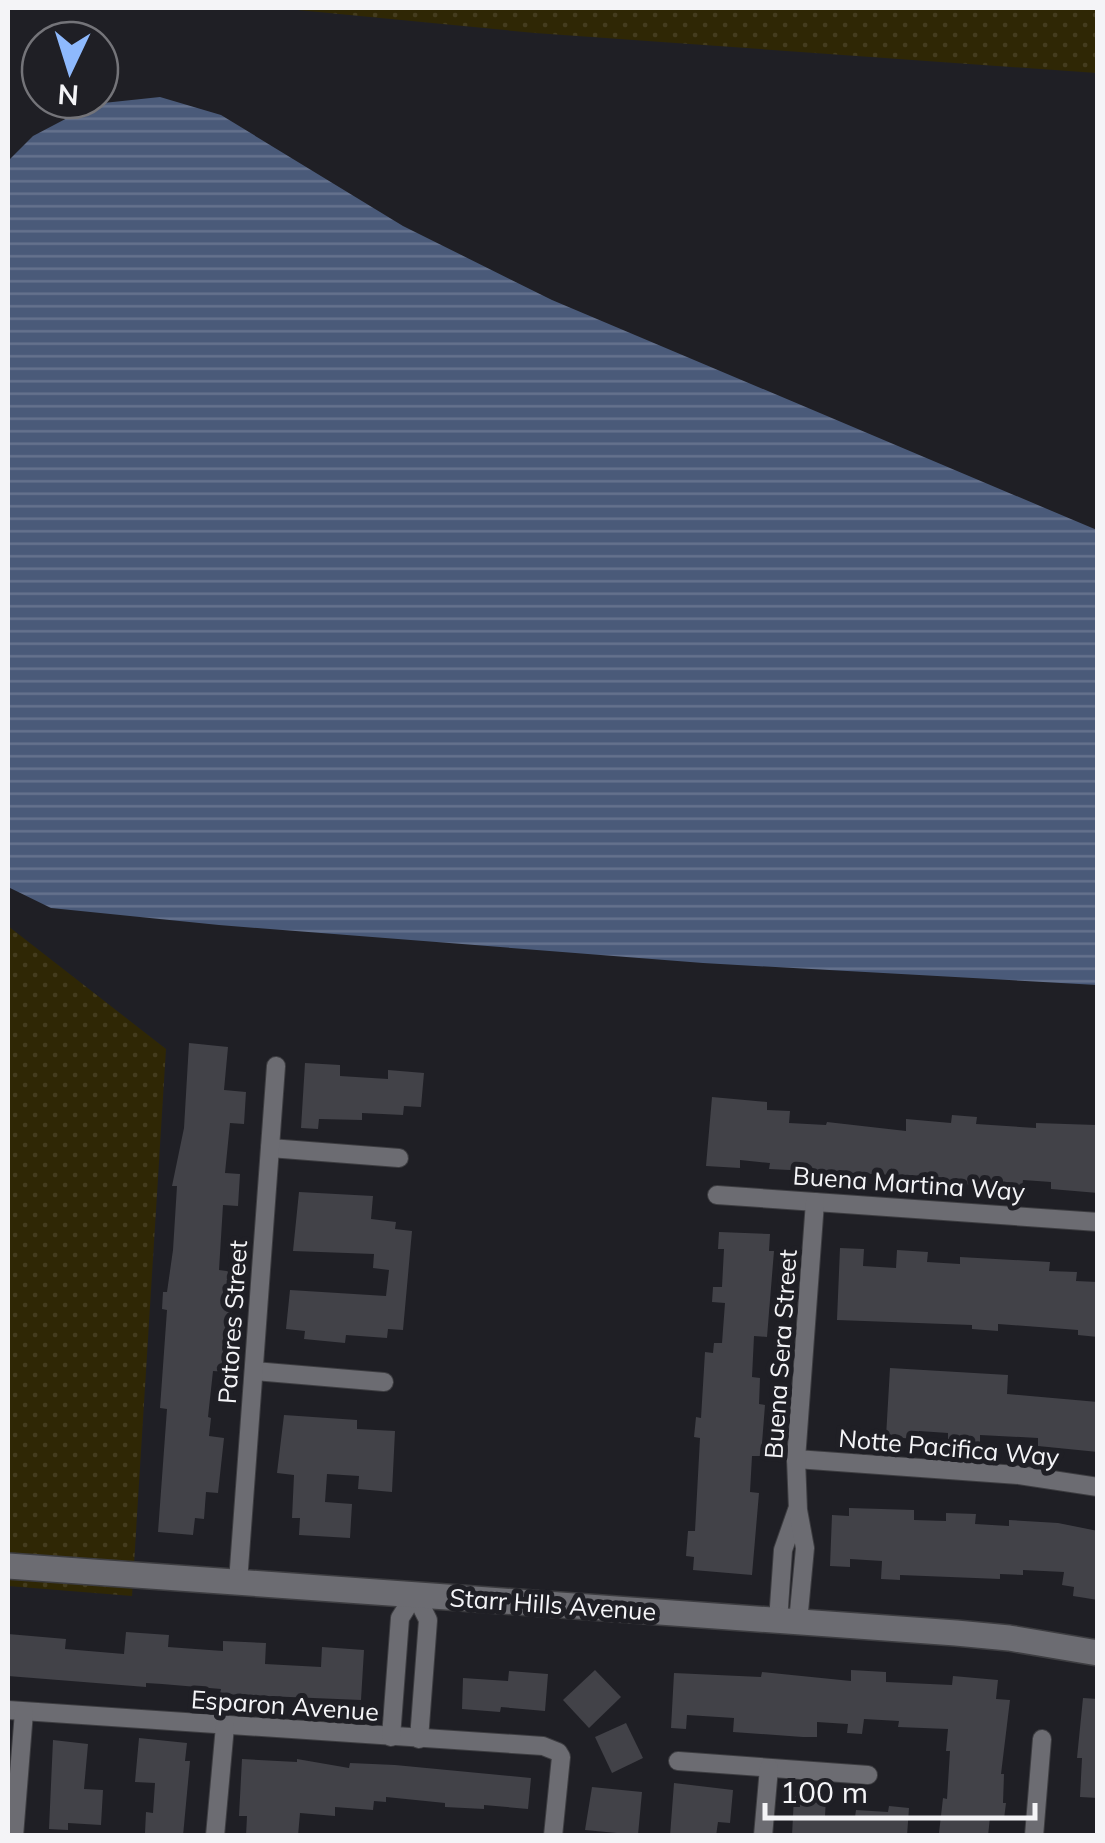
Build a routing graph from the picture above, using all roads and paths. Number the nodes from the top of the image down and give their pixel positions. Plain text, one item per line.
1 (276, 1066) dead end
2 (270, 1148) junction
3 (399, 1158) dead end
4 (717, 1194) dead end
5 (815, 1202) junction
6 (1098, 1222) edge
7 (254, 1371) junction
8 (384, 1382) dead end
9 (796, 1460) junction
10 (1098, 1487) edge
11 (8, 1566) edge
12 (238, 1582) junction
13 (414, 1594) junction
14 (788, 1622) junction
15 (1098, 1653) edge
16 (16, 1711) edge
17 (225, 1726) junction
18 (391, 1737) junction
19 (419, 1739) junction
20 (1042, 1739) dead end
21 (678, 1761) dead end
22 (769, 1768) junction
23 (868, 1775) dead end
24 (14, 1836) edge
25 (215, 1836) edge
26 (553, 1836) edge
27 (763, 1836) edge
28 (1034, 1836) edge

1 - 2 street, Patores Street
2 - 3 street
2 - 7 street, Patores Street
4 - 5 street, Buena Martina Way
5 - 6 street, Buena Martina Way
5 - 9 street, Buena Sera Street
7 - 8 street
7 - 12 street, Patores Street
9 - 10 street, Notte Pacifica Way
9 - 14 street, Buena Sera Street
11 - 12 street, Starr Hills Avenue
12 - 13 street, Starr Hills Avenue
13 - 14 street, Starr Hills Avenue
13 - 18 street
13 - 19 street
14 - 15 street, Starr Hills Avenue
16 - 17 street, Esparon Avenue
16 - 24 street
17 - 18 street, Esparon Avenue
17 - 25 street
18 - 19 street, Esparon Avenue
19 - 26 street, Esparon Avenue
20 - 28 street
21 - 22 street
22 - 23 street
22 - 27 street

